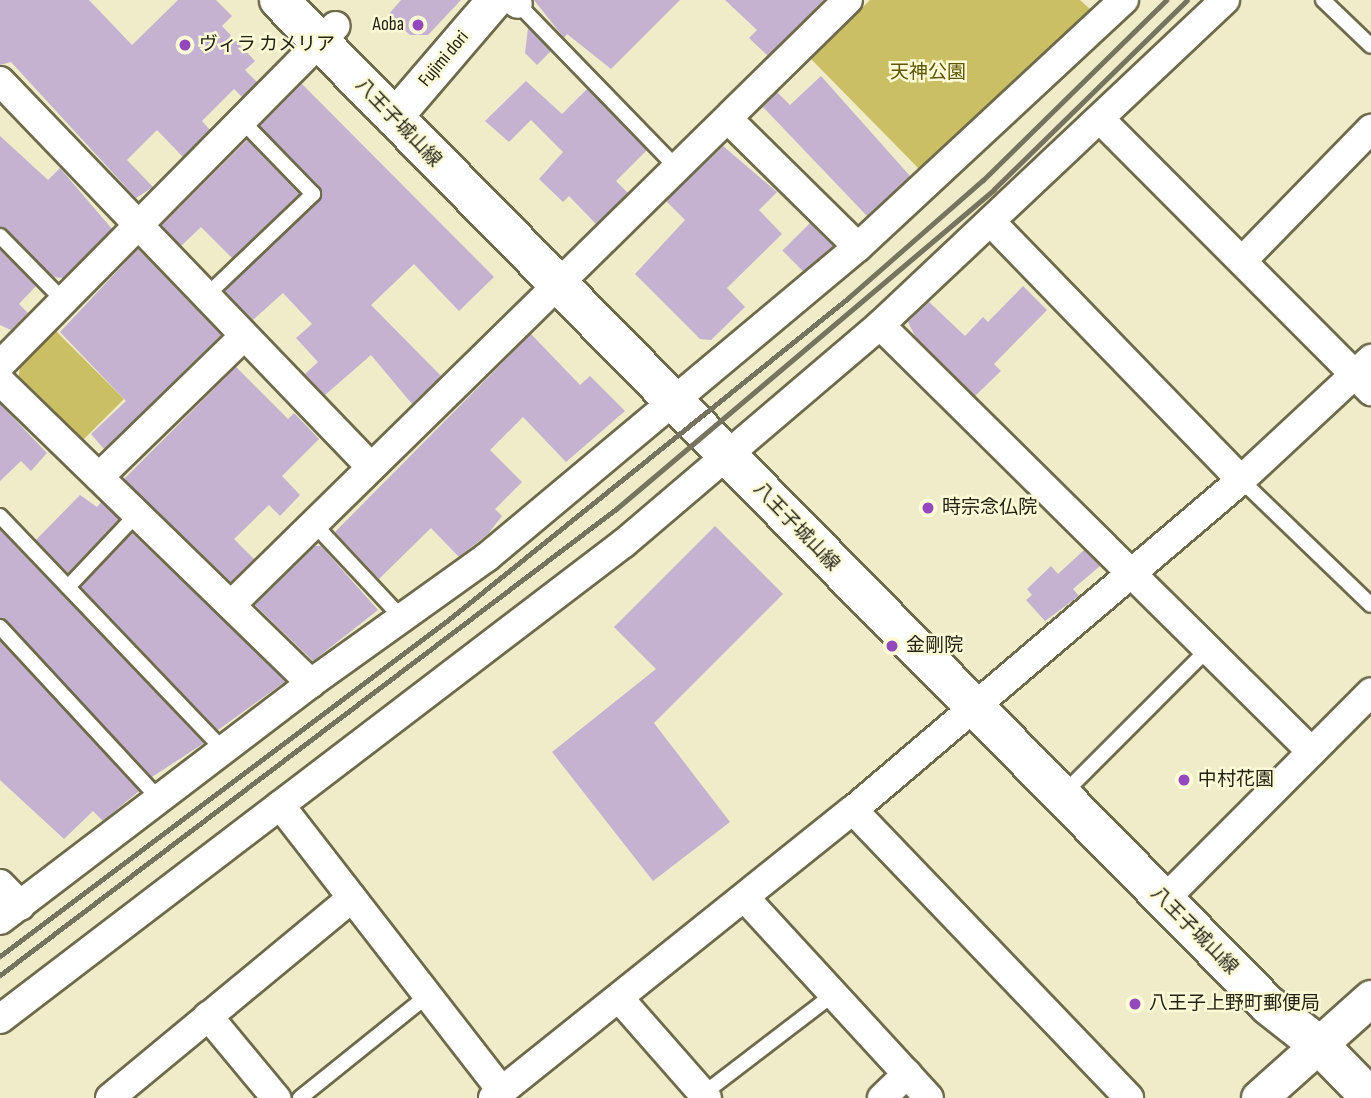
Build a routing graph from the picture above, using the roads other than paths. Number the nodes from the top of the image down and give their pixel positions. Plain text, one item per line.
1 (279, 0) edge
2 (1225, 0) edge
3 (1323, 0) edge
4 (508, 1) edge
5 (839, 3) edge
6 (1109, 5) edge
7 (322, 22) edge
8 (1371, 46) edge
9 (0, 81) edge
10 (401, 109) junction
11 (728, 119) junction
12 (240, 120) junction
13 (1101, 120) junction
14 (1371, 129) edge
15 (677, 169) junction
16 (137, 222) junction
17 (992, 223) junction
18 (0, 236) edge
19 (858, 247) junction
20 (1242, 261) junction
21 (566, 278) junction
22 (206, 296) junction
23 (63, 300) junction
24 (880, 325) junction
25 (244, 336) junction
26 (0, 365) edge
27 (1365, 374) edge
28 (0, 382) edge
29 (682, 395) junction
30 (735, 448) junction
31 (370, 466) junction
32 (99, 477) junction
33 (1241, 480) junction
34 (137, 514) junction
35 (0, 516) edge
36 (313, 523) junction
37 (1133, 572) junction
38 (68, 587) junction
39 (231, 605) junction
40 (1371, 605) edge
41 (402, 618) junction
42 (0, 627) edge
43 (1207, 650) junction
44 (311, 683) junction
45 (1371, 693) edge
46 (983, 700) junction
47 (224, 750) junction
48 (1312, 752) junction
49 (1069, 788) junction
50 (159, 799) junction
51 (280, 805) junction
52 (853, 810) junction
53 (0, 884) edge
54 (1172, 892) junction
55 (352, 898) junction
56 (746, 899) junction
57 (10, 913) edge
58 (834, 994) junction
59 (428, 995) junction
60 (620, 998) junction
61 (1371, 998) edge
62 (208, 1016) junction
63 (0, 1019) edge
64 (1320, 1046) junction
65 (907, 1073) junction
66 (498, 1094) edge
67 (705, 1096) edge
68 (110, 1098) edge
69 (276, 1098) edge
70 (300, 1098) edge
71 (882, 1098) edge
72 (929, 1098) edge
73 (1129, 1098) edge
74 (1259, 1098) edge
75 (1371, 1098) edge

1 - 7 main road, 八王子城山線
2 - 13 street
3 - 8 lane
4 - 10 street, Fujimi dori
4 - 15 lane
5 - 11 street
6 - 19 street
7 - 10 main road, 八王子城山線
7 - 12 street
9 - 16 street
10 - 21 main road, 八王子城山線
11 - 15 street
11 - 19 street
12 - 16 street
12 - 22 lane
13 - 17 street
13 - 20 street
14 - 20 street
15 - 21 street
16 - 22 street
16 - 23 street
17 - 24 street
17 - 33 street
18 - 23 lane
19 - 29 street
20 - 27 street
21 - 29 main road, 八王子城山線
21 - 31 street
22 - 25 street
23 - 26 street
24 - 30 street
24 - 37 street
25 - 31 street
25 - 32 street
27 - 33 street
28 - 32 street
29 - 30 main road, 八王子城山線
29 - 41 street
30 - 46 main road, 八王子城山線
30 - 51 street
31 - 36 street
32 - 34 street
33 - 37 street
33 - 40 lane
34 - 38 lane
34 - 39 street
35 - 38 lane
36 - 39 street
36 - 41 lane
37 - 43 street
37 - 46 street
38 - 47 lane
39 - 44 street
41 - 44 street
42 - 50 lane
43 - 48 street
43 - 49 lane
44 - 47 street
45 - 48 street
46 - 49 main road, 八王子城山線
46 - 52 street
47 - 50 street
48 - 54 street
49 - 54 main road, 八王子城山線
50 - 57 street
51 - 55 street
51 - 63 street
52 - 56 street
52 - 73 street
53 - 57 street
54 - 64 main road, 八王子城山線
55 - 59 street
55 - 62 street
56 - 58 street
56 - 60 street
58 - 65 street
58 - 67 lane
59 - 66 street
59 - 70 lane
60 - 66 street
60 - 67 street
61 - 64 street
62 - 68 street
62 - 69 street
64 - 74 street
64 - 75 main road, 八王子城山線
65 - 71 street
65 - 72 street

